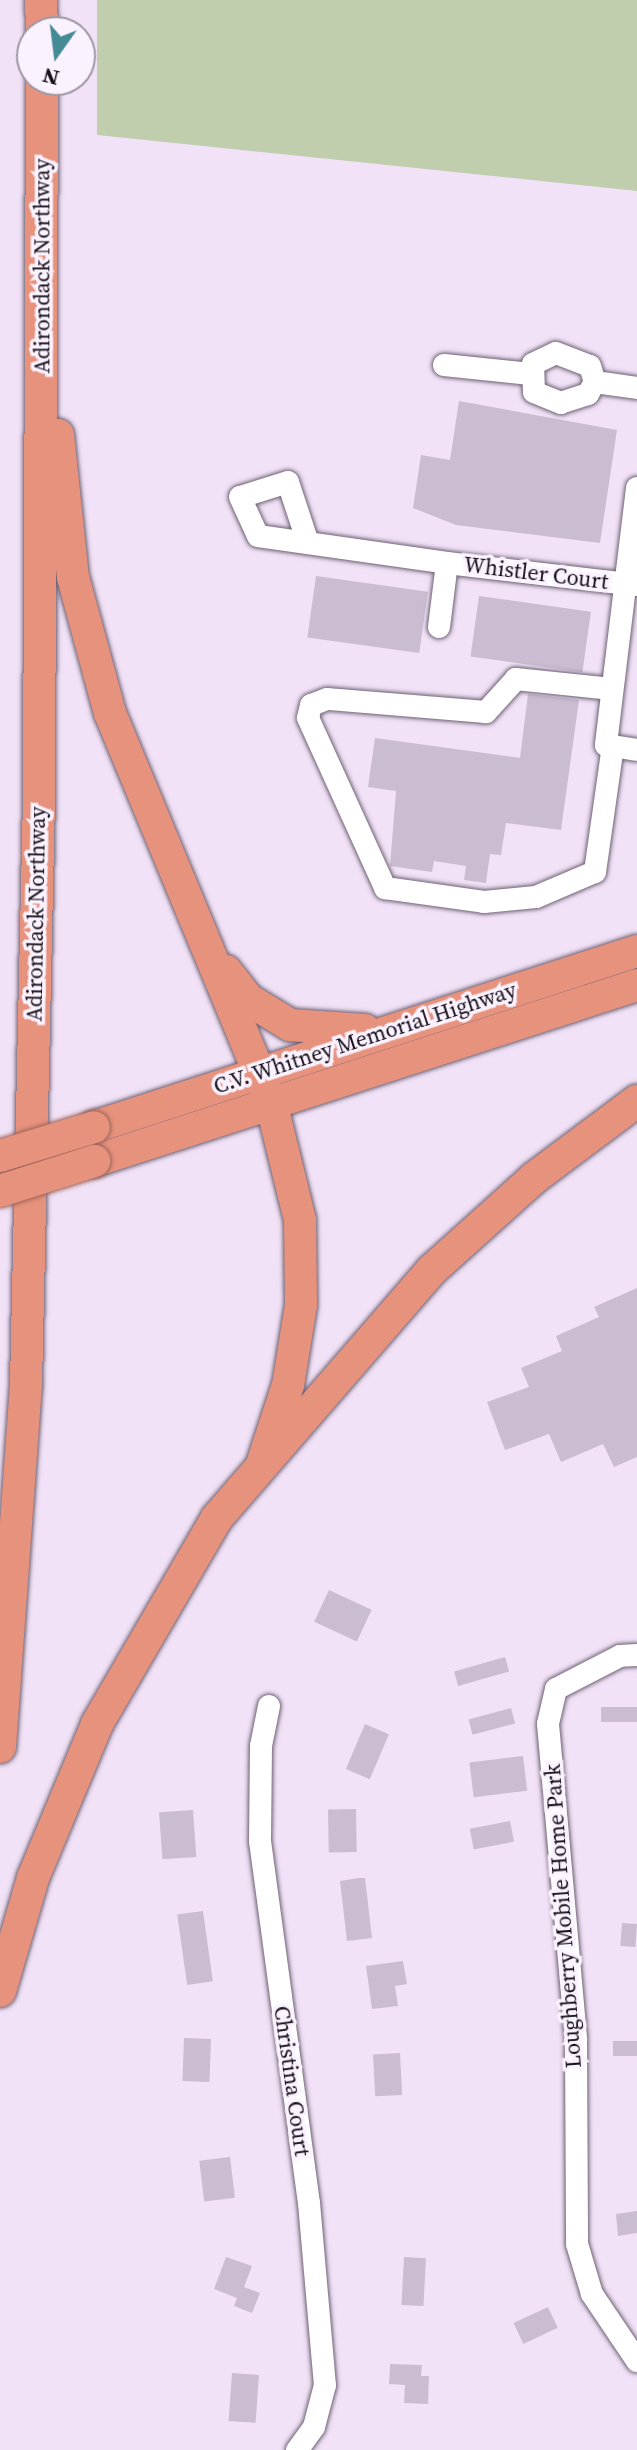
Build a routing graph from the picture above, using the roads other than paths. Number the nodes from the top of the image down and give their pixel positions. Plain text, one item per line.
1 (42, 96) edge
2 (44, 273) junction
3 (444, 365) dead end
4 (531, 374) junction
5 (595, 382) junction
6 (637, 388) edge
7 (637, 488) edge
8 (308, 543) dead end
9 (447, 563) junction
10 (631, 584) edge
11 (439, 627) dead end
12 (612, 689) junction
13 (613, 746) junction
14 (637, 750) edge
15 (203, 943) junction
16 (637, 951) edge
17 (637, 985) edge
18 (389, 1031) junction
19 (265, 1088) junction
20 (637, 1101) edge
21 (0, 1156) edge
22 (0, 1191) edge
23 (263, 1461) junction
24 (637, 1655) edge
25 (269, 1706) dead end
26 (0, 1747) edge
27 (0, 1991) edge
28 (637, 2361) edge
29 (297, 2450) edge

1 - 2 highway, Adirondack Northway
2 - 15 highway
2 - 26 highway, Adirondack Northway
3 - 4 street
4 - 5 street
4 - 5 street
5 - 6 street
7 - 10 street
8 - 9 street, Whistler Court
9 - 10 street, Whistler Court
9 - 11 street
10 - 12 street
12 - 13 street
12 - 13 street
13 - 14 street
15 - 18 highway
15 - 19 highway
16 - 18 highway, C.V. Whitney Memorial Highway
17 - 19 highway, C.V. Whitney Memorial Highway
18 - 19 highway, C.V. Whitney Memorial Highway
19 - 21 highway, C.V. Whitney Memorial Highway, bridge
19 - 22 highway, C.V. Whitney Memorial Highway, bridge
19 - 23 highway
20 - 23 highway
23 - 27 highway
24 - 28 street, Loughberry Mobile Home Park
25 - 29 street, Christina Court

